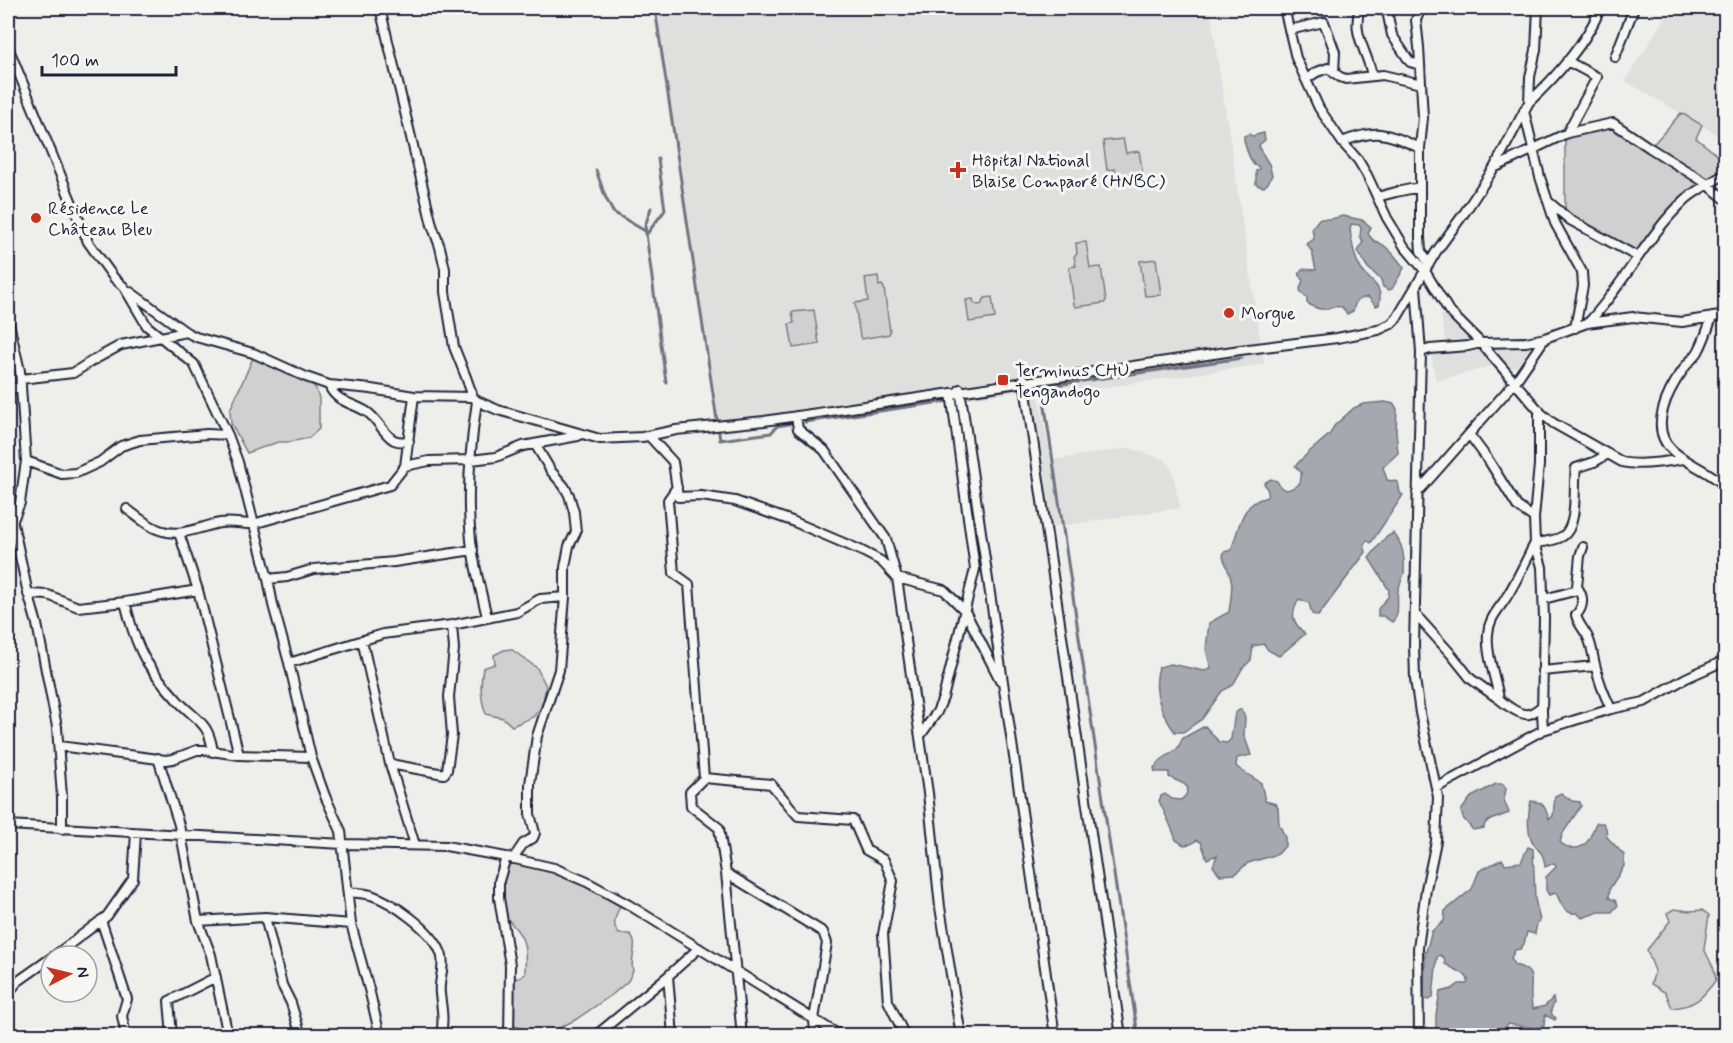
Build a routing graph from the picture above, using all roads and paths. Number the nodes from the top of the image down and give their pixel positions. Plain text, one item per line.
1 (380, 8) edge
2 (1284, 8) edge
3 (1360, 8) edge
4 (1371, 8) edge
5 (1421, 8) edge
6 (1538, 8) edge
7 (1600, 8) edge
8 (1634, 8) edge
9 (1289, 30) junction
10 (8, 47) edge
11 (1615, 57) dead end
12 (1567, 60) junction
13 (1420, 65) junction
14 (1335, 73) junction
15 (1372, 76) junction
16 (1306, 79) junction
17 (1421, 84) junction
18 (1529, 102) junction
19 (1524, 111) junction
20 (1567, 133) junction
21 (1342, 142) junction
22 (1420, 148) junction
23 (1532, 149) junction
24 (1494, 168) junction
25 (1725, 174) edge
26 (1707, 184) junction
27 (1420, 187) junction
28 (1377, 197) junction
29 (1725, 200) edge
30 (1549, 202) junction
31 (1638, 257) junction
32 (1427, 268) junction
33 (124, 287) junction
34 (1416, 287) junction
35 (1725, 315) edge
36 (1712, 317) junction
37 (8, 321) edge
38 (1587, 323) junction
39 (1575, 328) junction
40 (186, 332) junction
41 (160, 336) junction
42 (1545, 338) junction
43 (1481, 343) junction
44 (1421, 352) junction
45 (1024, 381) junction
46 (1515, 382) junction
47 (21, 383) junction
48 (328, 385) junction
49 (8, 389) edge
50 (961, 390) junction
51 (951, 393) junction
52 (414, 396) junction
53 (475, 399) junction
54 (1539, 410) junction
55 (796, 416) junction
56 (580, 434) junction
57 (1469, 434) junction
58 (228, 435) junction
59 (649, 436) junction
60 (409, 441) junction
61 (535, 444) junction
62 (1608, 454) junction
63 (1683, 459) junction
64 (471, 460) junction
65 (26, 461) junction
66 (405, 466) junction
67 (1725, 487) edge
68 (677, 488) junction
69 (1417, 494) junction
70 (8, 500) edge
71 (127, 509) dead end
72 (250, 509) junction
73 (1534, 518) junction
74 (236, 522) junction
75 (9, 524) edge
76 (253, 524) junction
77 (179, 533) junction
78 (1535, 543) junction
79 (1583, 547) dead end
80 (473, 550) junction
81 (897, 578) junction
82 (268, 579) junction
83 (1577, 587) junction
84 (198, 590) junction
85 (28, 594) junction
86 (565, 597) junction
87 (1544, 599) junction
88 (125, 602) junction
89 (965, 611) junction
90 (1415, 614) junction
91 (487, 617) junction
92 (452, 625) junction
93 (362, 640) junction
94 (1725, 660) edge
95 (290, 663) junction
96 (1595, 666) junction
97 (1542, 670) junction
98 (1004, 686) junction
99 (1499, 699) junction
100 (1542, 706) junction
101 (1611, 709) junction
102 (1543, 730) junction
103 (920, 736) junction
104 (59, 746) junction
105 (213, 752) junction
106 (239, 755) junction
107 (158, 758) junction
108 (311, 758) junction
109 (390, 764) junction
110 (704, 778) junction
111 (1436, 788) junction
112 (8, 825) edge
113 (62, 829) junction
114 (136, 833) junction
115 (181, 835) junction
116 (343, 844) junction
117 (416, 845) junction
118 (509, 858) junction
119 (726, 873) junction
120 (348, 892) junction
121 (265, 917) junction
122 (101, 920) junction
123 (198, 921) junction
124 (351, 924) junction
125 (70, 944) edge
126 (699, 948) junction
127 (39, 967) edge
128 (735, 969) junction
129 (668, 976) junction
130 (216, 977) junction
131 (8, 994) edge
132 (814, 1019) junction
133 (126, 1035) edge
134 (172, 1035) edge
135 (228, 1035) edge
136 (301, 1035) edge
137 (380, 1035) edge
138 (441, 1035) edge
139 (509, 1035) edge
140 (595, 1035) edge
141 (673, 1035) edge
142 (742, 1035) edge
143 (816, 1035) edge
144 (841, 1035) edge
145 (905, 1035) edge
146 (961, 1035) edge
147 (1055, 1035) edge
148 (1121, 1035) edge
149 (1419, 1035) edge

1 - 53 street
2 - 9 street
3 - 15 street
4 - 13 street
5 - 13 street
6 - 18 street
7 - 12 street
8 - 11 street
9 - 14 street
9 - 16 street
10 - 33 street
12 - 18 street
12 - 20 street
13 - 17 street
14 - 15 street
14 - 16 street
15 - 17 street
16 - 21 street
17 - 22 street
18 - 19 street
19 - 23 street
19 - 24 street
20 - 23 street
20 - 26 street
21 - 22 street
21 - 28 street
22 - 27 street
23 - 24 street
23 - 30 street
24 - 32 street
25 - 26 street
26 - 29 street
26 - 31 street
27 - 28 street
27 - 32 street
28 - 32 street
30 - 31 street
30 - 39 street
31 - 38 street
32 - 34 street
32 - 43 street
33 - 40 street
33 - 41 street
34 - 44 street
34 - 45 street
35 - 36 street
36 - 38 street
36 - 63 street
37 - 47 street
38 - 39 street
39 - 42 street
40 - 41 street
40 - 48 street
41 - 47 street
41 - 58 street
42 - 43 street
42 - 46 street
43 - 44 street
43 - 46 street
44 - 69 street
45 - 50 street
45 - 148 street
46 - 54 street
46 - 57 street
47 - 49 street
47 - 65 street
48 - 52 street
48 - 60 street
50 - 51 street
50 - 98 street
51 - 55 street
51 - 89 street
52 - 53 street
52 - 60 street
53 - 56 street
53 - 64 street
54 - 62 street
54 - 73 street
55 - 59 street
55 - 81 street
56 - 59 street
56 - 61 street
57 - 69 street
57 - 73 street
58 - 65 street
58 - 72 street
59 - 68 street
60 - 66 street
61 - 64 street
61 - 86 street
62 - 63 street
62 - 78 street
63 - 67 street
64 - 66 street
64 - 80 street
65 - 75 street
66 - 76 street
68 - 81 street
68 - 110 street
69 - 90 street
70 - 75 street
71 - 77 street
72 - 74 street
72 - 76 street
73 - 78 street
74 - 76 street
74 - 77 street
75 - 85 street
76 - 82 street
77 - 84 street
78 - 87 street
78 - 99 street
79 - 83 street
80 - 82 street
80 - 91 street
81 - 89 street
81 - 103 street
82 - 95 street
83 - 87 street
83 - 96 street
84 - 88 street
84 - 106 street
85 - 88 street
85 - 104 street
86 - 91 street
86 - 118 street
87 - 97 street
88 - 105 street
89 - 98 street
89 - 103 street
90 - 99 street
90 - 111 street
91 - 92 street
92 - 93 street
92 - 109 street
93 - 95 street
93 - 109 street
94 - 101 street
95 - 108 street
96 - 97 street
96 - 101 street
97 - 100 street
98 - 147 street
99 - 100 street
100 - 102 street
101 - 102 street
102 - 111 street
103 - 146 street
104 - 107 street
104 - 113 street
105 - 106 street
105 - 107 street
106 - 108 street
107 - 115 street
108 - 116 street
109 - 117 street
110 - 119 street
110 - 145 street
111 - 149 street
112 - 113 street
113 - 114 street
114 - 115 street
114 - 122 street
115 - 116 street
115 - 123 street
116 - 117 street
116 - 120 street
117 - 118 street
118 - 126 street
118 - 139 street
119 - 128 street
119 - 132 street
120 - 124 street
120 - 138 street
121 - 123 street
121 - 124 street
121 - 136 street
122 - 125 street
122 - 133 street
123 - 130 street
124 - 137 street
126 - 128 street
126 - 129 street
127 - 131 street
128 - 132 street
128 - 142 street
129 - 140 street
129 - 141 street
130 - 134 street
130 - 135 street
132 - 143 street
132 - 144 street

